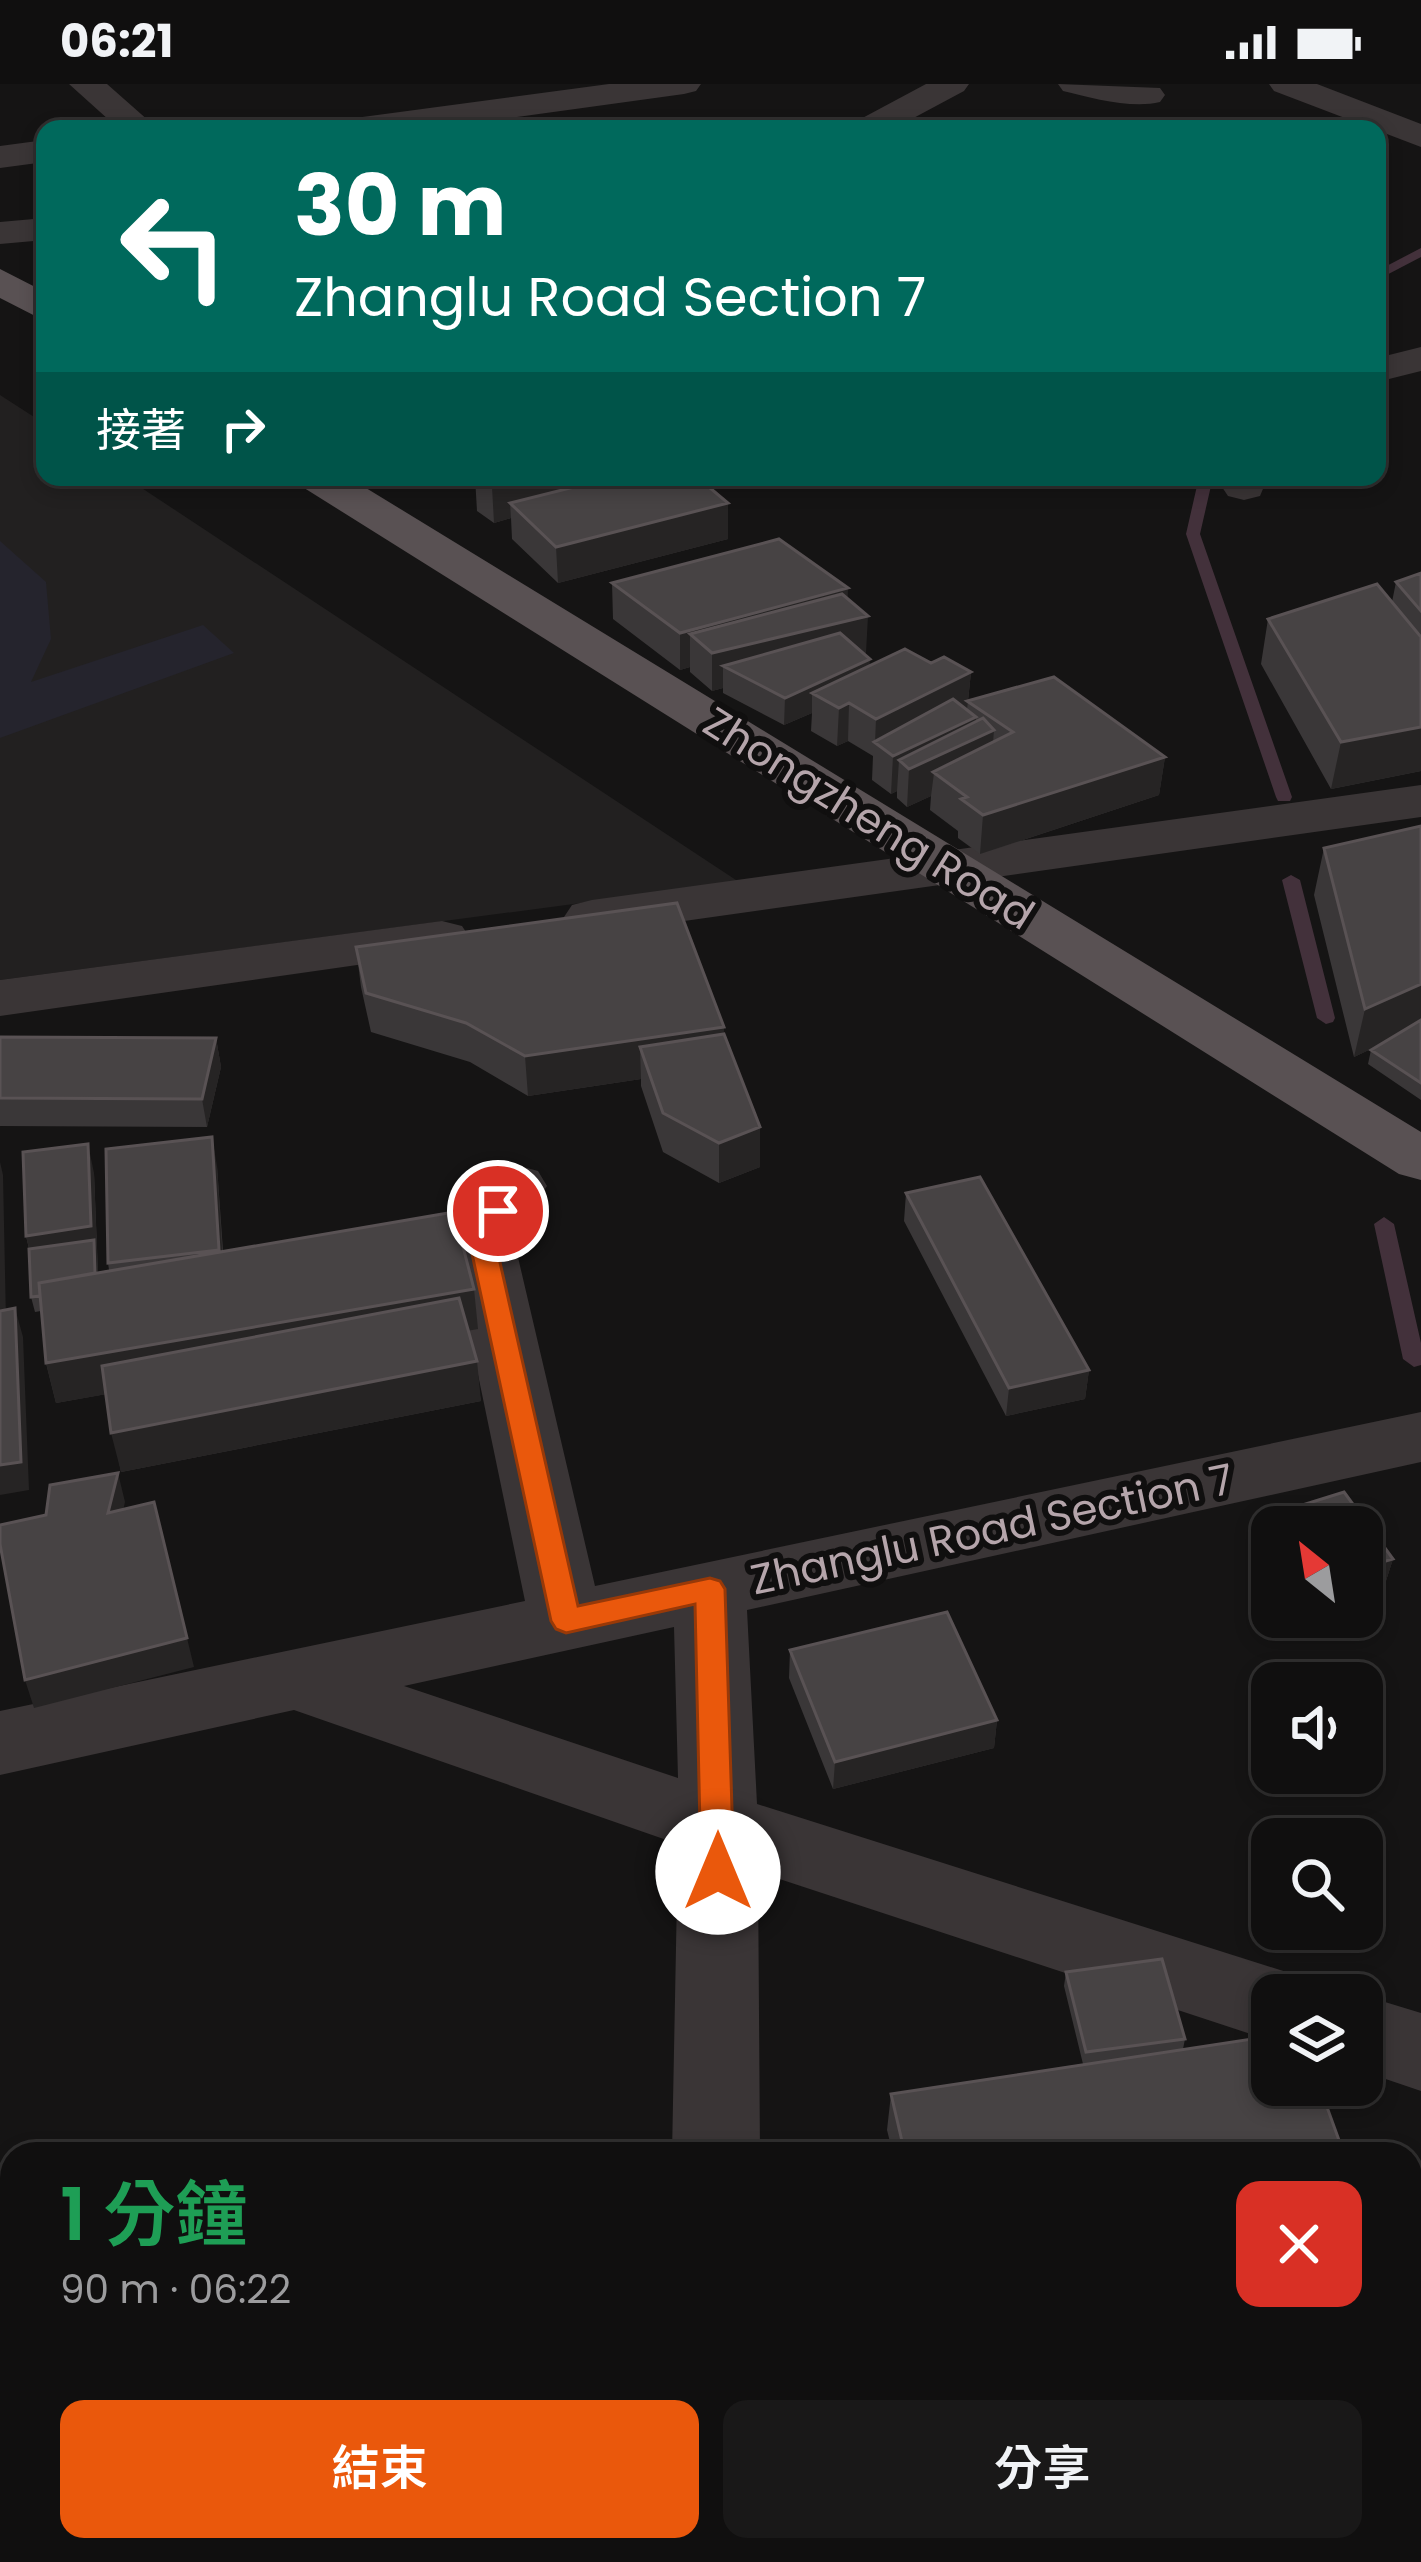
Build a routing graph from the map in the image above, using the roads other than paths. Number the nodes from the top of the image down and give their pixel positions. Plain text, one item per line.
1 (86, 84) edge
2 (684, 84) edge
3 (952, 84) edge
4 (1075, 84) edge
5 (1286, 84) edge
6 (1150, 90) edge
7 (548, 92) edge
8 (352, 118) edge
9 (129, 120) edge
10 (884, 120) edge
11 (1119, 120) edge
12 (1379, 120) edge
13 (1386, 123) edge
14 (1421, 136) edge
15 (36, 152) edge
16 (0, 157) edge
17 (36, 230) edge
18 (0, 232) edge
19 (0, 281) edge
20 (36, 303) edge
21 (1421, 359) edge
22 (1386, 368) edge
23 (332, 486) edge
24 (1421, 801) edge
25 (950, 868) junction
26 (0, 998) edge
27 (1421, 1160) edge
28 (516, 1186) dead end
29 (1421, 1437) edge
30 (710, 1589) junction
31 (566, 1621) junction
32 (293, 1680) junction
33 (0, 1743) edge
34 (718, 1825) junction
35 (1251, 1997) edge
36 (1383, 2040) edge
37 (1421, 2052) edge
38 (716, 2142) edge

1 - 9 street
2 - 7 street
3 - 10 street
4 - 6 street
5 - 12 street
6 - 11 street
7 - 8 street
13 - 14 street
15 - 16 street
17 - 18 street
19 - 20 main road
21 - 22 street
23 - 25 main road, Zhongzheng Road
24 - 25 street
25 - 26 street
25 - 27 main road, Zhongzheng Road
28 - 31 street
29 - 30 street, Zhanglu Road Section 7
30 - 31 street, Zhanglu Road Section 7
30 - 34 street
31 - 32 street, Zhanglu Road Section 7
32 - 33 street, Zhanglu Road Section 7
32 - 34 street
34 - 35 street
34 - 38 street
36 - 37 street

